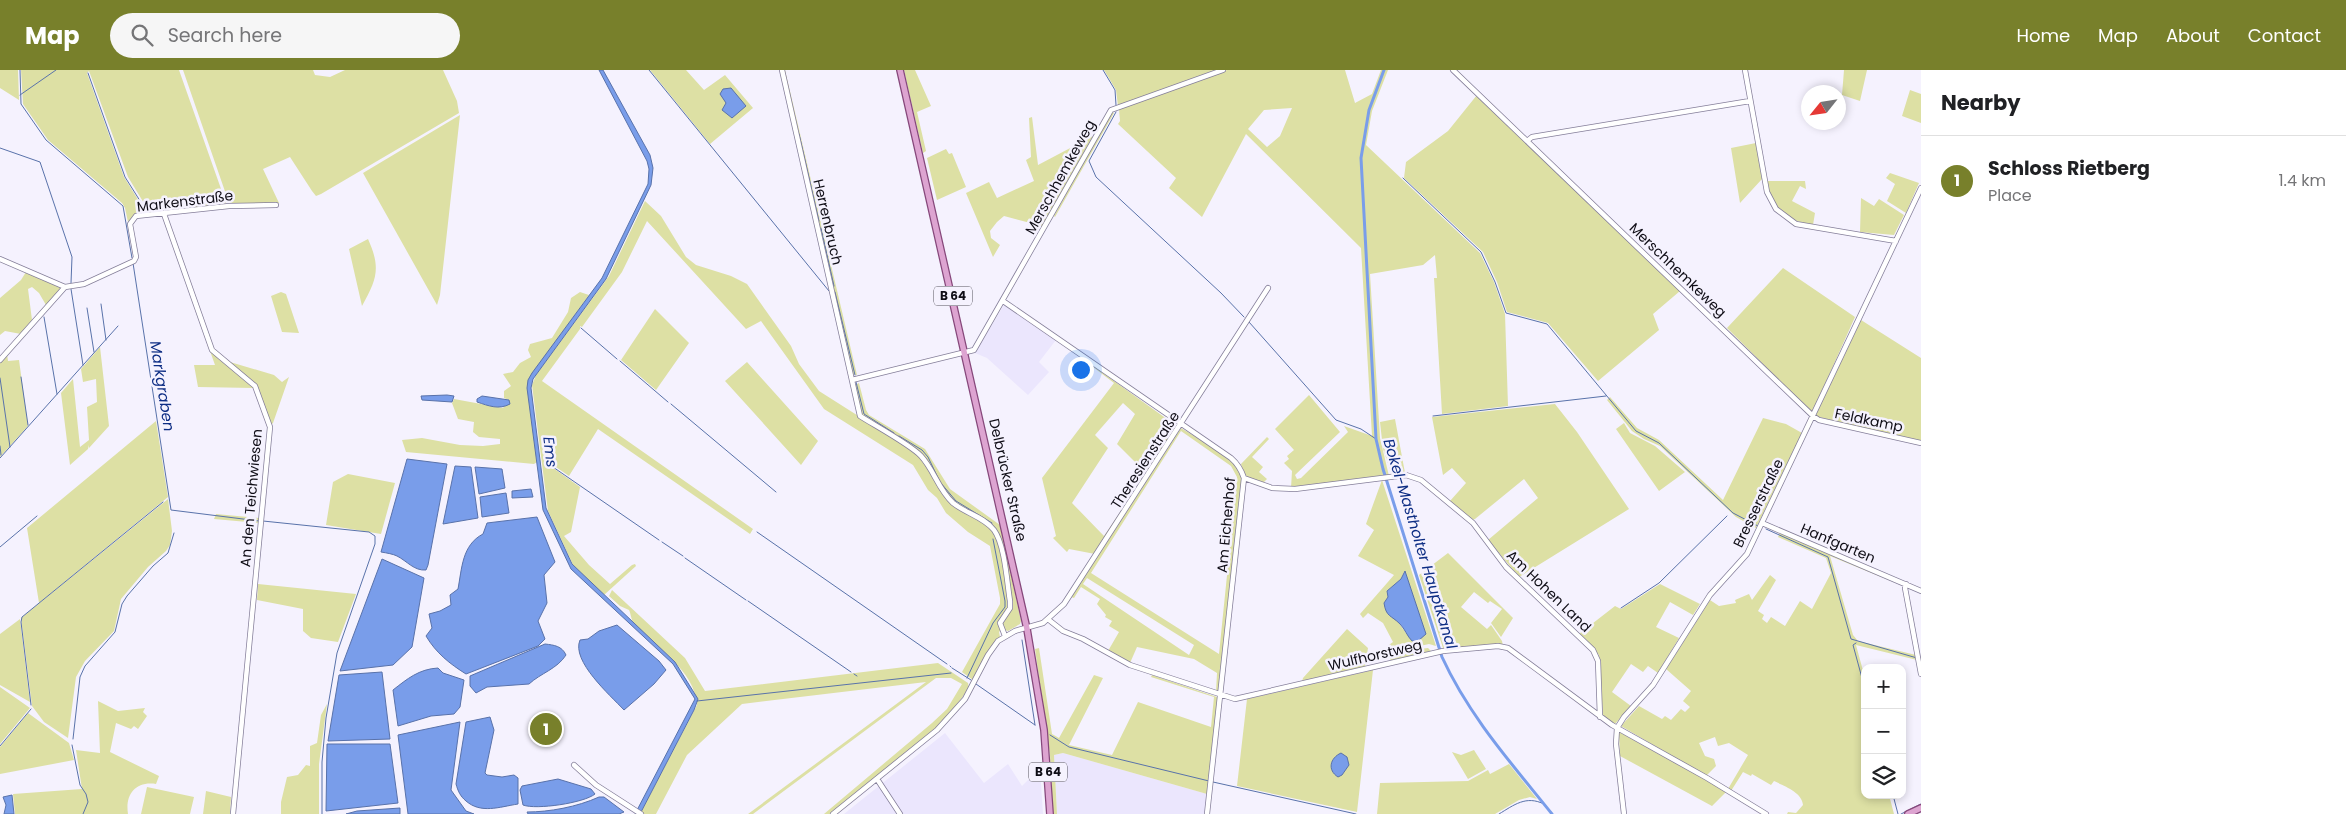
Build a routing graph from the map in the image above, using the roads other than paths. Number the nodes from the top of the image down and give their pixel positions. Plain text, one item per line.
1 (782, 70) edge
2 (900, 70) edge
3 (1223, 70) edge
4 (1453, 70) edge
5 (1745, 70) edge
6 (1750, 102) junction
7 (1527, 141) junction
8 (1921, 188) edge
9 (276, 205) dead end
10 (164, 214) junction
11 (1896, 241) junction
12 (0, 259) edge
13 (65, 287) junction
14 (1268, 288) dead end
15 (1003, 301) junction
16 (966, 353) junction
17 (0, 360) edge
18 (852, 380) junction
19 (1812, 416) junction
20 (1181, 424) junction
21 (1921, 443) edge
22 (1244, 478) junction
23 (1760, 526) junction
24 (1906, 584) junction
25 (1921, 590) edge
26 (1049, 620) junction
27 (1027, 629) junction
28 (1005, 636) junction
29 (1921, 674) edge
30 (1220, 696) junction
31 (1600, 717) junction
32 (1617, 728) junction
33 (574, 764) dead end
34 (877, 779) junction
35 (1921, 808) edge
36 (233, 814) edge
37 (641, 814) edge
38 (833, 814) edge
39 (900, 814) edge
40 (1050, 814) edge
41 (1207, 814) edge
42 (1624, 814) edge
43 (1766, 814) edge
44 (1908, 814) edge

1 - 18 street, Herrenbruch
2 - 16 main road, Delbrücker Straße / B 64
3 - 15 street, Merschhemkeweg
4 - 7 street, Merschhemkeweg
5 - 6 street
6 - 7 street
6 - 11 street
7 - 19 street, Merschhemkeweg
8 - 11 street, Bresserstraße
9 - 10 street, Markenstraße
10 - 13 street, Markenstraße
10 - 36 street, An den Teichwiesen
11 - 19 street, Bresserstraße
12 - 13 street
13 - 17 street
14 - 20 street, Theresienstraße
15 - 16 street, Merschhemkeweg
15 - 20 street, Am Eichenhof
16 - 18 street
16 - 27 main road, Delbrücker Straße / B 64
18 - 28 street, Herrenbruch
19 - 21 street, Feldkamp
19 - 23 street, Bresserstraße
20 - 22 street, Am Eichenhof
20 - 26 street, Theresienstraße
22 - 30 street, Am Eichenhof
22 - 31 street, Am Hohen Land
23 - 24 street, Hanfgarten
23 - 32 street, Bresserstraße
24 - 25 street, Hanfgarten
24 - 29 street
26 - 27 street, Theresienstraße
26 - 30 street, Wulfhorstweg
27 - 28 street
27 - 40 main road, B 64
28 - 34 street
30 - 31 street, Wulfhorstweg
30 - 41 street, Am Eichenhof
31 - 32 street, Wulfhorstweg
32 - 42 street
32 - 43 street, Wulfhorstweg
33 - 37 street
34 - 38 street
34 - 39 street
35 - 44 main road

